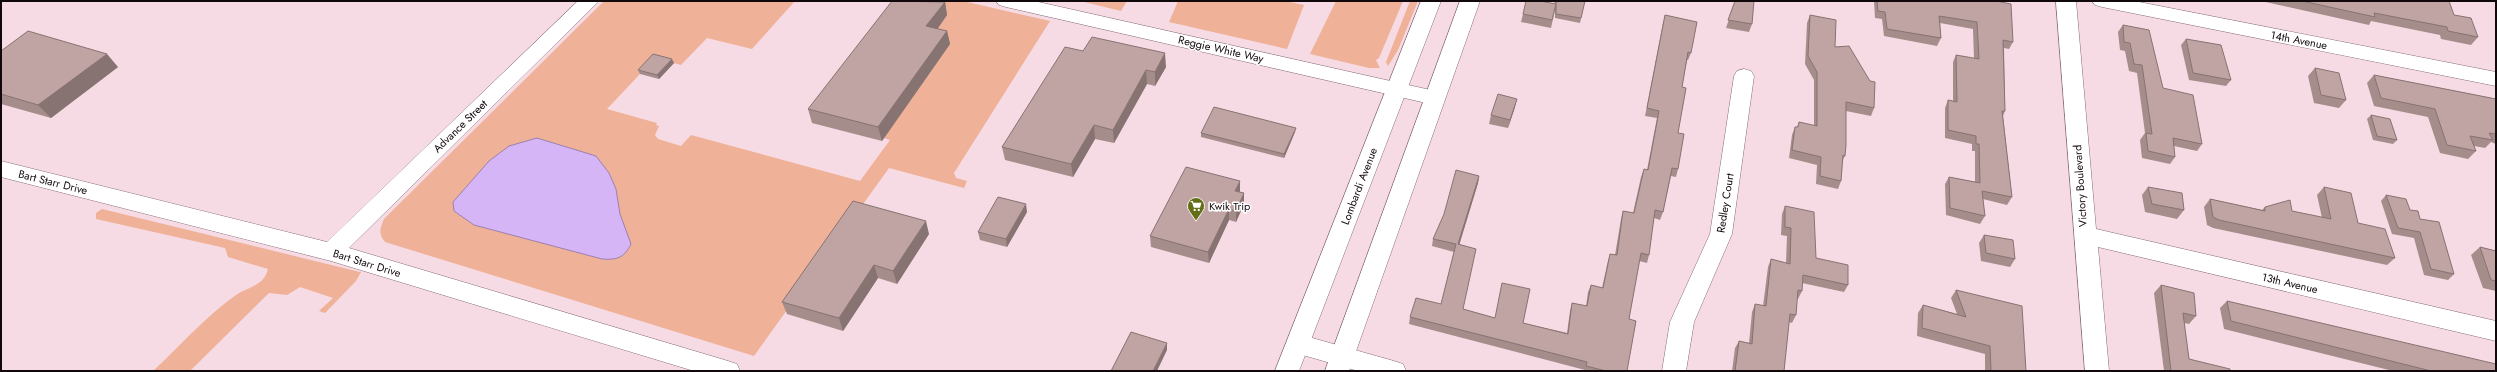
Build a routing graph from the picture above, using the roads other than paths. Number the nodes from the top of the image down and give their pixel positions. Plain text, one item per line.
1 (590, 1) edge
2 (1006, 1) edge
3 (1431, 1) edge
4 (1470, 1) edge
5 (2066, 1) edge
6 (2102, 1) edge
7 (1744, 76) dead end
8 (2496, 79) edge
9 (1396, 89) junction
10 (1436, 98) junction
11 (1, 169) edge
12 (2084, 235) junction
13 (331, 252) junction
14 (2496, 331) edge
15 (1298, 344) junction
16 (1340, 364) edge
17 (728, 371) edge
18 (1287, 371) edge
19 (1394, 371) edge
20 (1674, 371) edge
21 (2097, 371) edge

1 - 13 street, Advance Street
2 - 9 street, Reggie White Way
3 - 9 street, Lombardi Avenue
4 - 10 street
5 - 12 street, Victory Boulevard
6 - 8 street, 14th Avenue
7 - 20 street, Redley Court
9 - 10 street, Reggie White Way
9 - 15 street, Lombardi Avenue
10 - 16 street
11 - 13 street, Bart Starr Drive
12 - 14 street, 13th Avenue
12 - 21 street, Victory Boulevard
13 - 17 street, Bart Starr Drive
15 - 16 street
15 - 18 street, Lombardi Avenue
16 - 19 street

